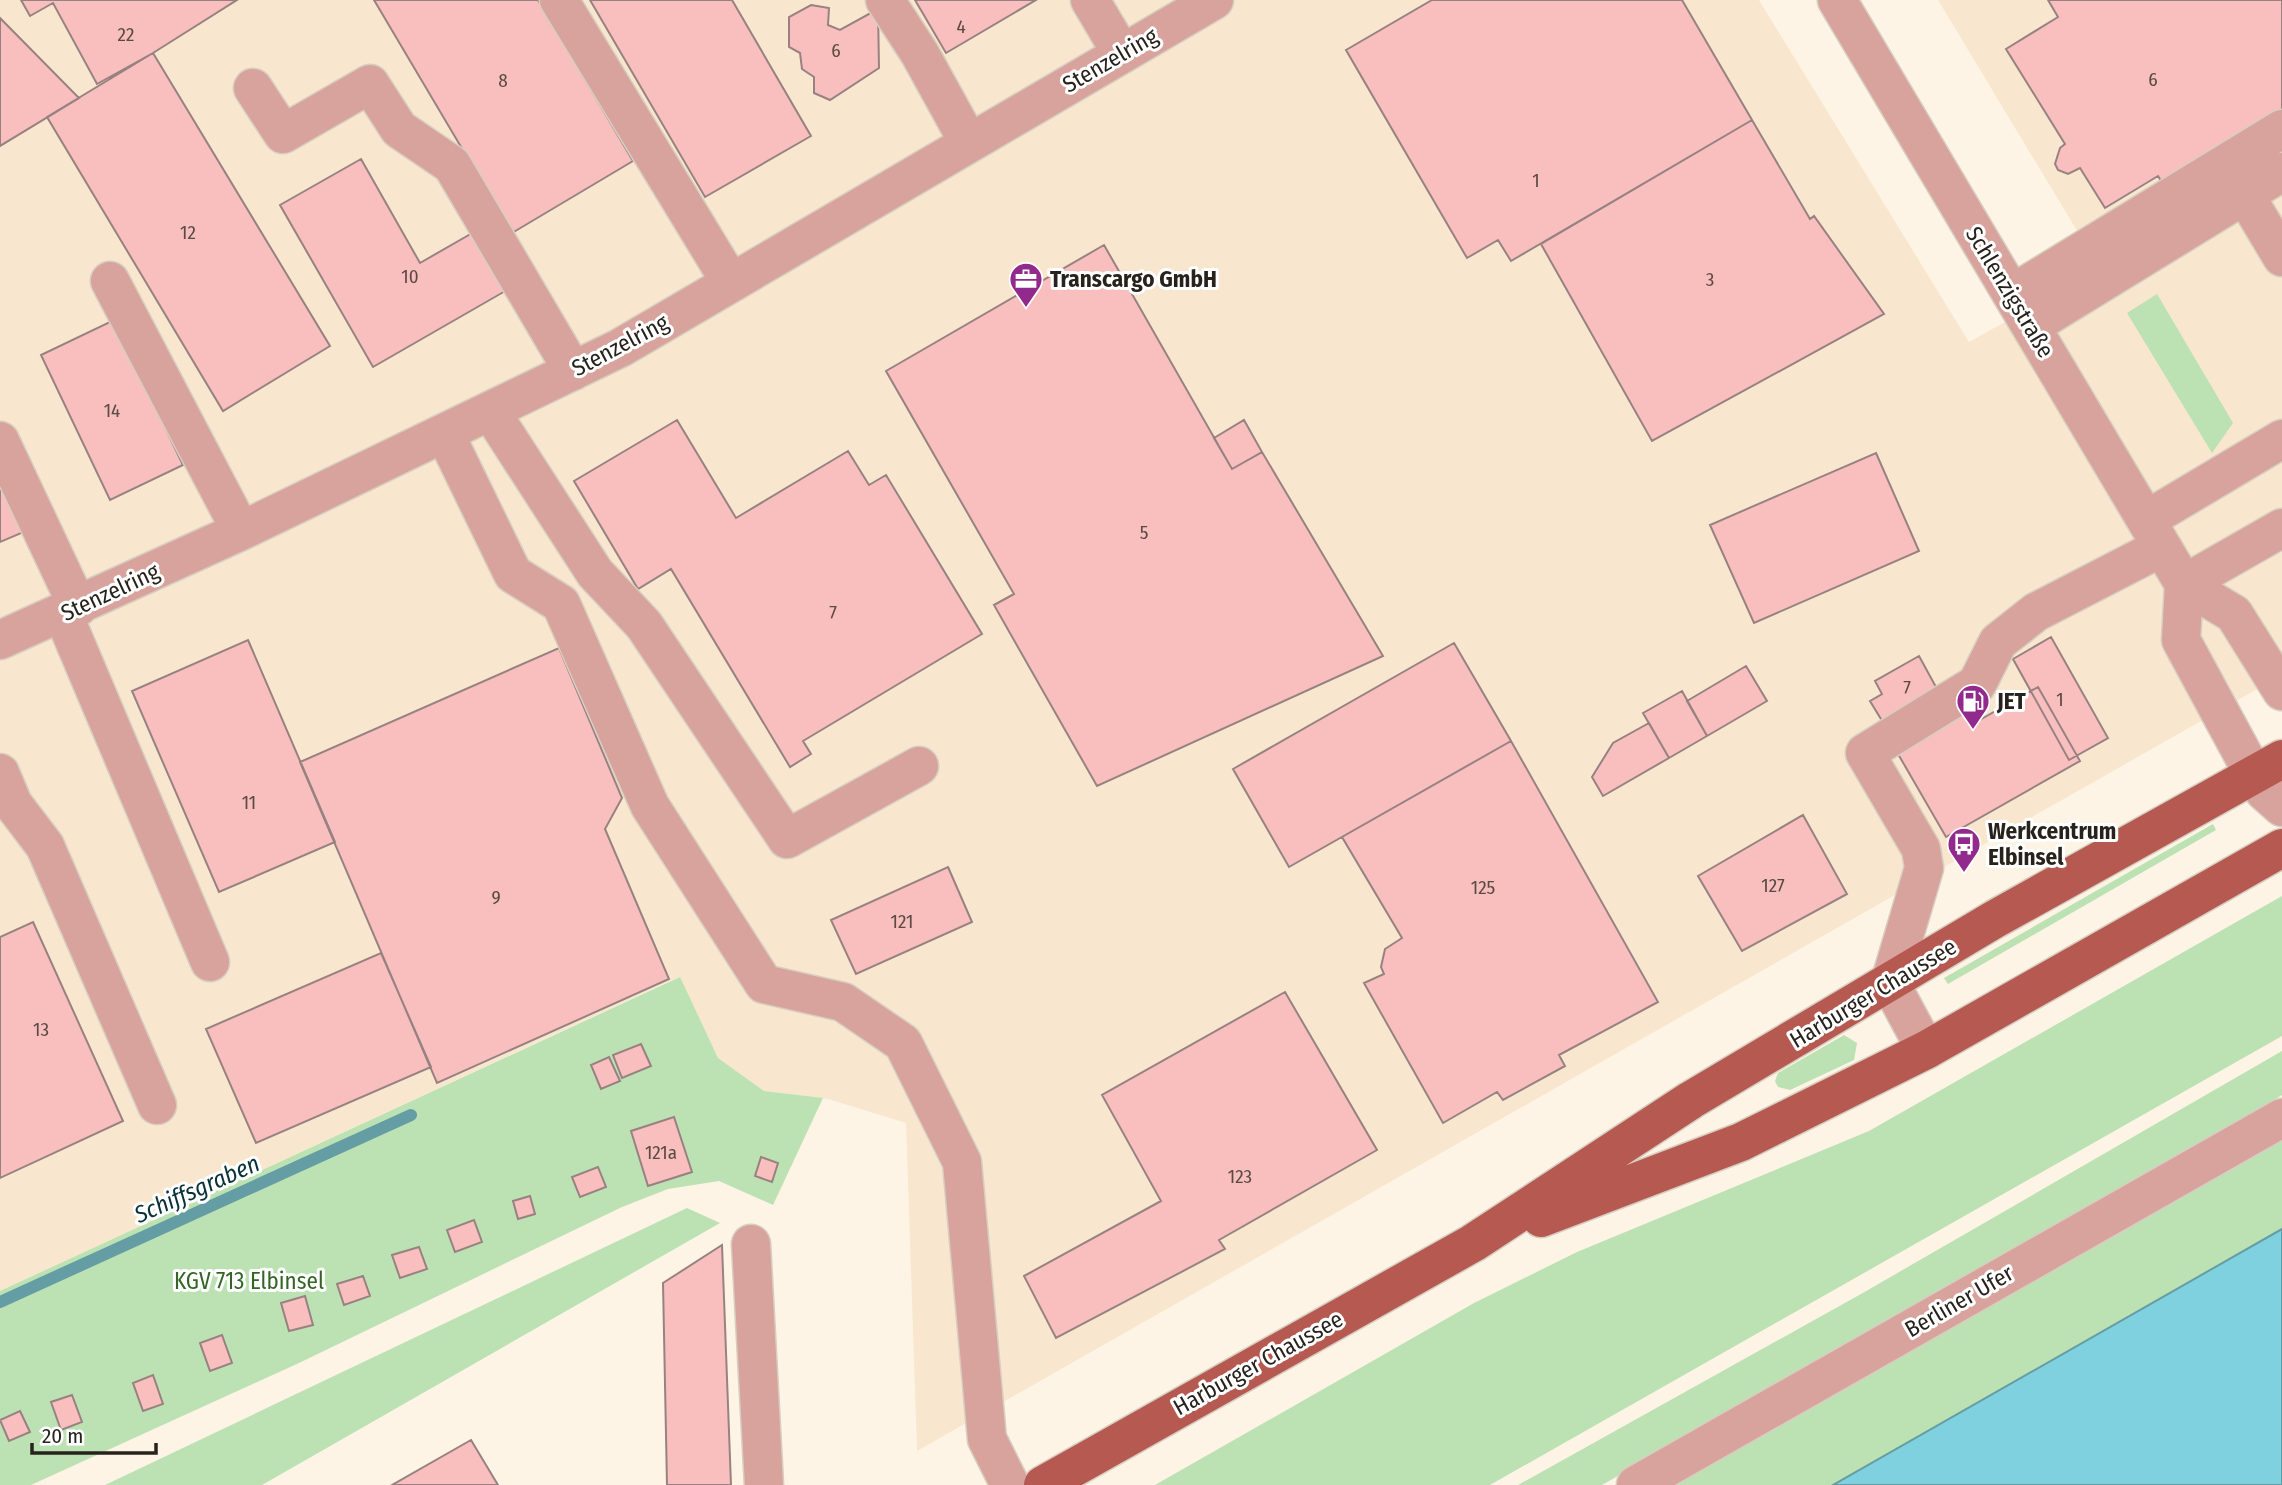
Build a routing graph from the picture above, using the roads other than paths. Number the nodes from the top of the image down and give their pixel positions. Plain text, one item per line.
1 (559, 0) edge
2 (885, 0) edge
3 (1090, 0) edge
4 (1213, 0) edge
5 (1837, 0) edge
6 (1122, 54) junction
7 (253, 88) dead end
8 (2282, 129) edge
9 (969, 143) junction
10 (2282, 172) edge
11 (2245, 195) junction
12 (2282, 257) edge
13 (110, 281) dead end
14 (731, 283) junction
15 (2021, 310) junction
16 (573, 371) junction
17 (491, 412) junction
18 (445, 435) junction
19 (2282, 439) edge
20 (0, 441) edge
21 (2282, 528) edge
22 (241, 531) junction
23 (2154, 533) junction
24 (2184, 584) junction
25 (71, 610) junction
26 (0, 640) edge
27 (2282, 691) edge
28 (919, 766) dead end
29 (2268, 767) edge
30 (0, 773) edge
31 (2282, 807) edge
32 (2282, 848) edge
33 (210, 962) dead end
34 (1891, 982) junction
35 (1926, 1050) junction
36 (157, 1105) dead end
37 (2282, 1118) edge
38 (1473, 1243) junction
39 (751, 1244) dead end
40 (764, 1485) edge
41 (1010, 1485) edge
42 (1043, 1485) edge
43 (1636, 1485) edge

1 - 14 street
2 - 9 street
3 - 6 street
4 - 6 street, Stenzelring
5 - 15 street, Schlenzigstraße
6 - 9 street, Stenzelring
7 - 16 street
8 - 15 street
9 - 14 street, Stenzelring
10 - 11 street
11 - 12 street
11 - 15 street
13 - 22 street
14 - 16 street, Stenzelring
15 - 23 street, Schlenzigstraße
16 - 17 street, Stenzelring
17 - 18 street, Stenzelring
17 - 28 street
18 - 22 street, Stenzelring
18 - 41 street
19 - 23 street
20 - 25 street
21 - 24 street
22 - 25 street, Stenzelring
23 - 24 street, Schlenzigstraße
23 - 34 street
24 - 27 street, Schlenzigstraße
24 - 29 street
25 - 26 street, Stenzelring
25 - 33 street
29 - 31 street
29 - 34 main road, Harburger Chaussee
30 - 36 street
32 - 35 main road, Harburger Chaussee
34 - 35 street
34 - 38 main road, Harburger Chaussee
35 - 38 main road, Harburger Chaussee
37 - 43 street, Berliner Ufer
38 - 42 main road, Harburger Chaussee
39 - 40 street

